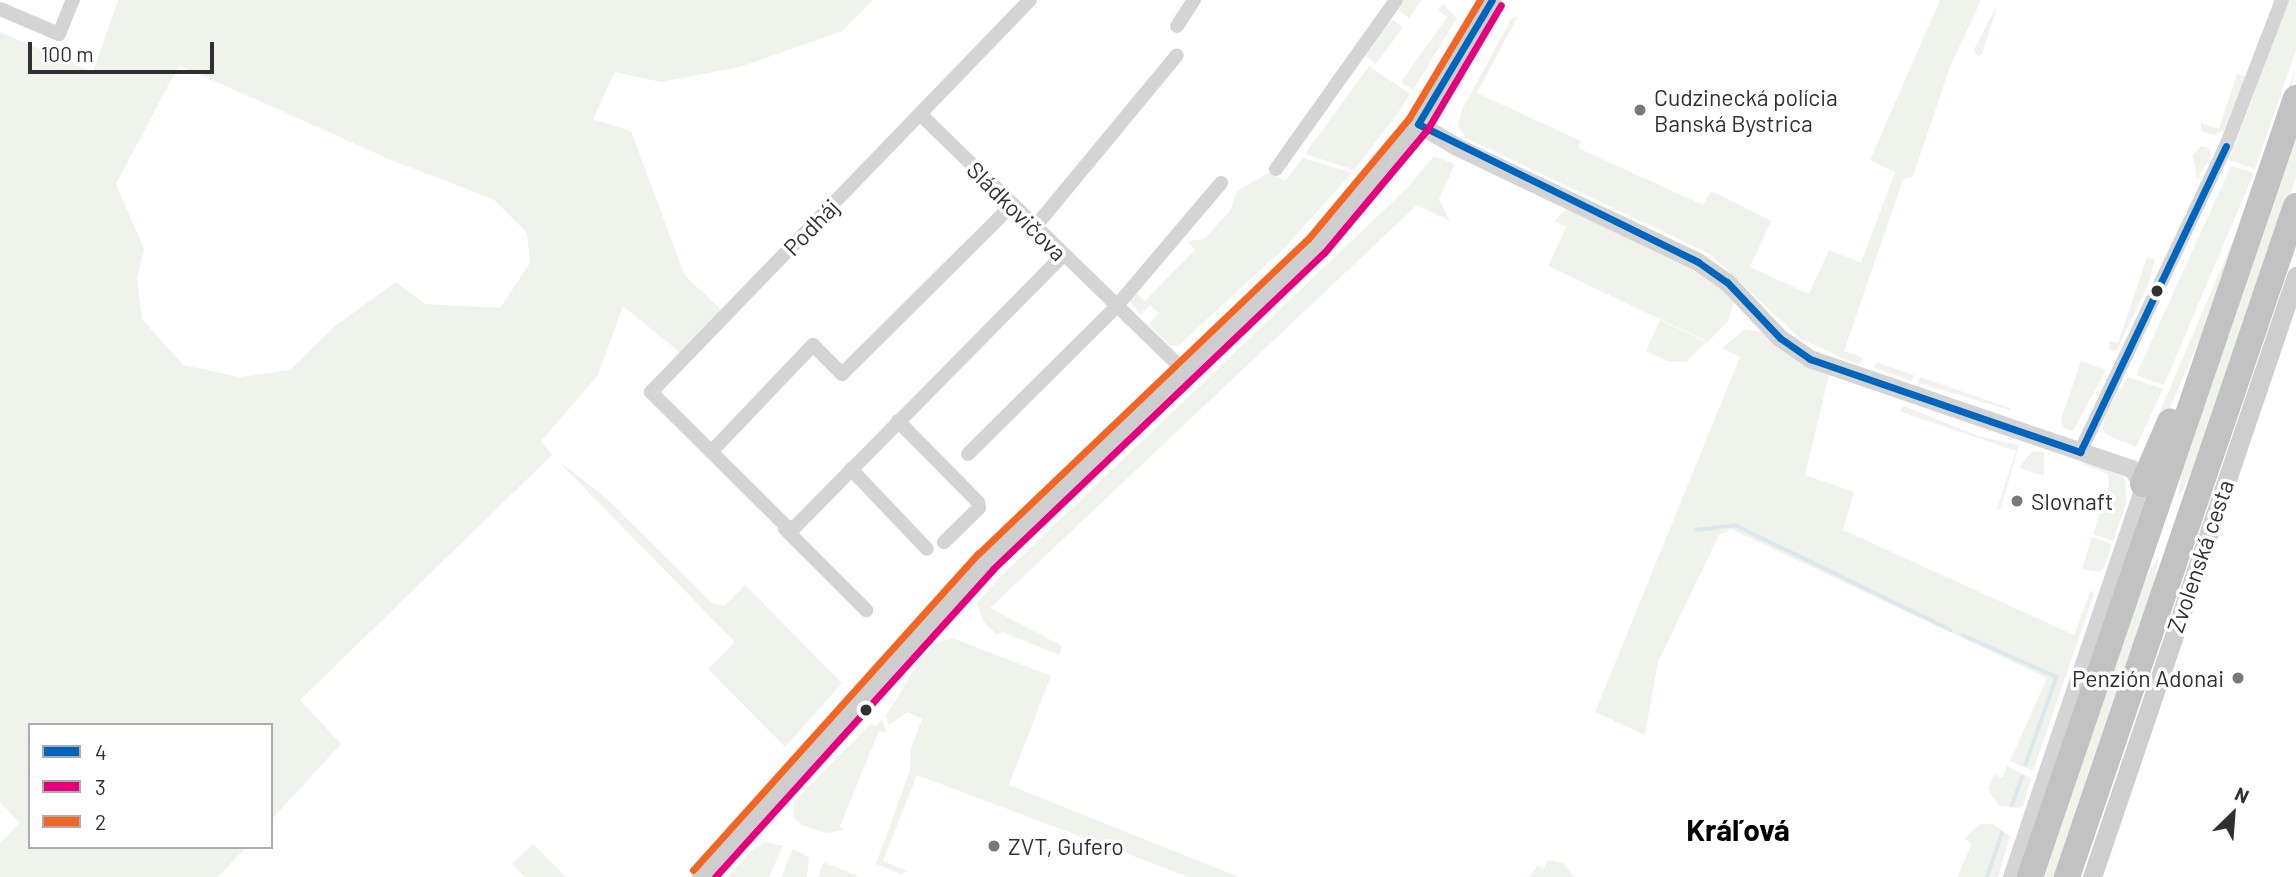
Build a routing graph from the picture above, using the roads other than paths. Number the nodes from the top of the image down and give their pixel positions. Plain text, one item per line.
1 (73, 0) edge
2 (1030, 0) edge
3 (1194, 0) edge
4 (1396, 0) edge
5 (1492, 0) edge
6 (2282, 0) edge
7 (0, 9) edge
8 (1177, 26) dead end
9 (1177, 55) dead end
10 (2296, 98) edge
11 (920, 114) junction
12 (1418, 124) junction
13 (1276, 169) dead end
14 (1221, 183) dead end
15 (1011, 206) junction
16 (2296, 206) edge
17 (1034, 228) junction
18 (1062, 256) junction
19 (2296, 276) edge
20 (1115, 308) junction
21 (1184, 371) junction
22 (2200, 378) junction
23 (898, 421) junction
24 (711, 452) junction
25 (2081, 452) junction
26 (968, 454) dead end
27 (851, 470) junction
28 (2138, 476) junction
29 (785, 529) dead end
30 (944, 541) dead end
31 (927, 549) dead end
32 (866, 610) dead end
33 (701, 877) edge
34 (2011, 877) edge
35 (2030, 877) edge
36 (2067, 877) edge
37 (2092, 877) edge

1 - 7 street
2 - 11 street, Podháj
3 - 8 street
4 - 13 street
5 - 12 main road
6 - 25 street
9 - 17 street
10 - 22 highway
11 - 15 street, Sládkovičova
11 - 24 street, Podháj
12 - 21 main road
12 - 25 street
14 - 20 street
15 - 17 street, Sládkovičova
15 - 24 street
16 - 36 highway
17 - 18 street, Sládkovičova
18 - 20 street, Sládkovičova
18 - 23 street, Podháj
19 - 37 main road, Zvolenská cesta
20 - 21 street, Sládkovičova
20 - 26 street
21 - 33 main road
22 - 28 highway
22 - 35 highway
23 - 27 street, Podháj
23 - 30 street
24 - 27 street, Podháj
25 - 28 street
27 - 31 street
28 - 34 street
29 - 32 street

